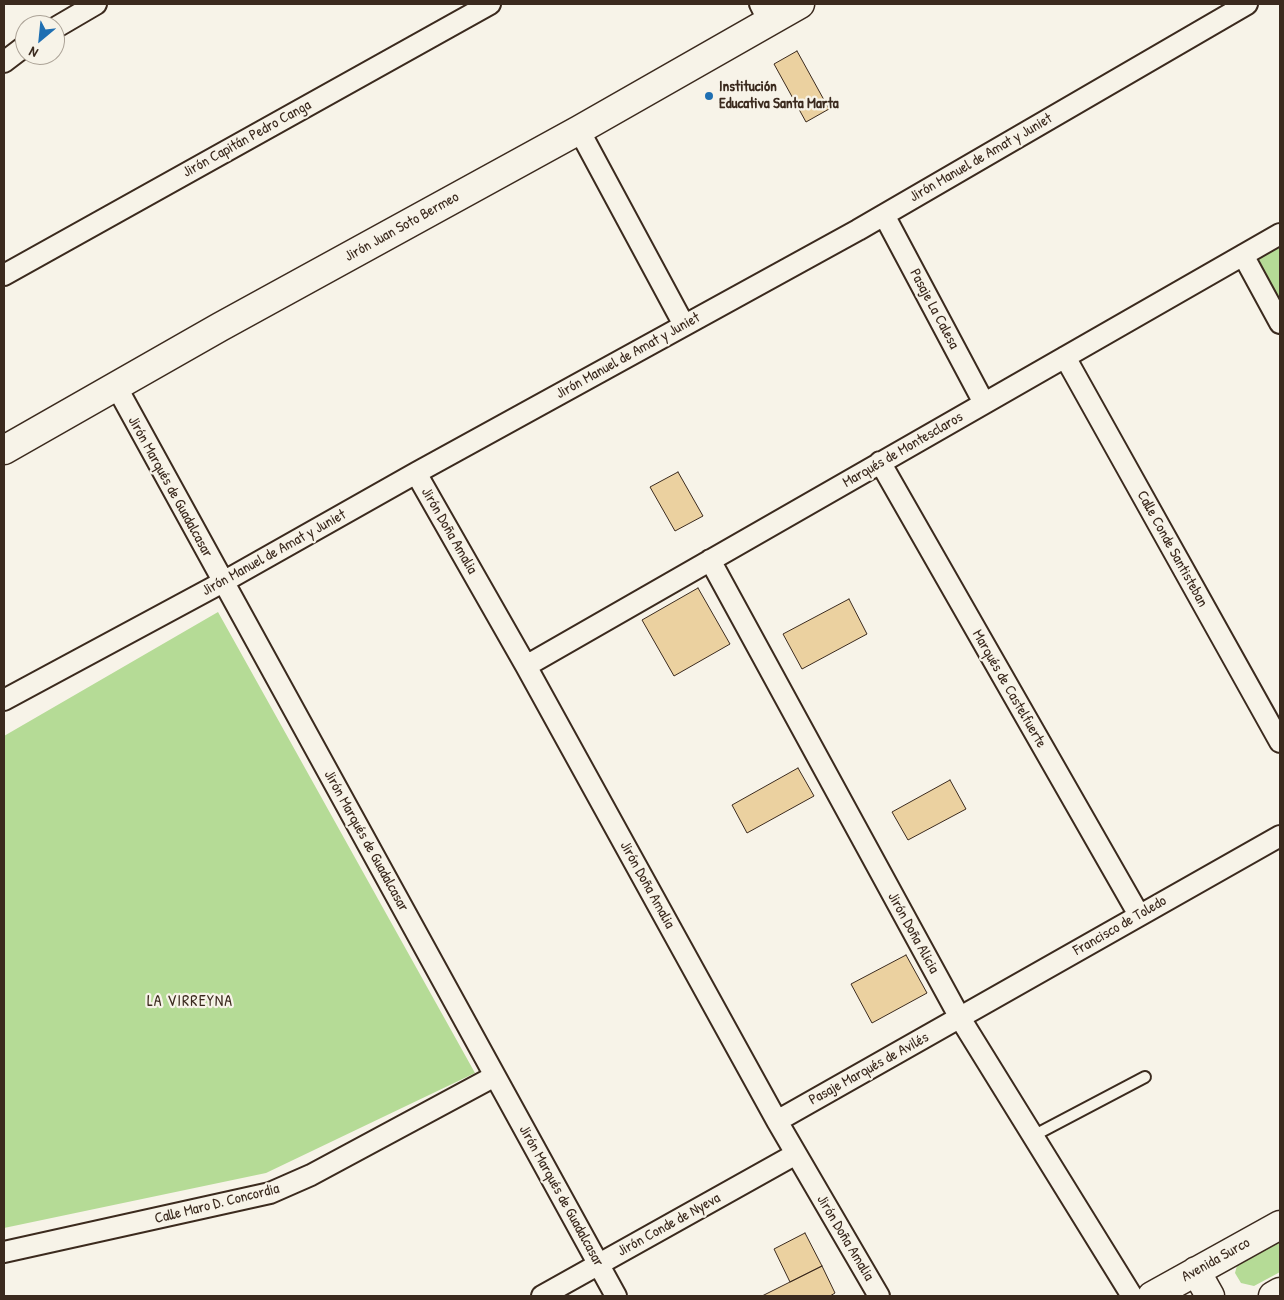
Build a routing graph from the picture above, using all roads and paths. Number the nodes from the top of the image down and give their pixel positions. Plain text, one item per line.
1 (96, 4) edge
2 (490, 4) edge
3 (800, 4) edge
4 (1247, 4) edge
5 (764, 12) edge
6 (65, 22) edge
7 (15, 54) edge
8 (4, 62) edge
9 (579, 130) junction
10 (884, 215) junction
11 (1280, 234) edge
12 (1244, 255) junction
13 (4, 275) edge
14 (1280, 323) edge
15 (684, 325) junction
16 (1064, 357) junction
17 (116, 386) junction
18 (984, 403) junction
19 (4, 450) edge
20 (880, 462) junction
21 (416, 472) junction
22 (710, 560) junction
23 (222, 582) junction
24 (526, 666) junction
25 (4, 700) edge
26 (1280, 742) edge
27 (1280, 836) edge
28 (1138, 915) junction
29 (960, 1018) junction
30 (495, 1076) junction
31 (1145, 1077) dead end
32 (777, 1121) junction
33 (1033, 1136) junction
34 (796, 1154) junction
35 (1280, 1225) edge
36 (4, 1252) edge
37 (598, 1264) junction
38 (1196, 1270) junction
39 (1280, 1292) edge
40 (542, 1296) edge
41 (616, 1296) edge
42 (879, 1296) edge
43 (1132, 1296) edge
44 (1152, 1296) edge
45 (1210, 1296) edge
46 (1274, 1296) edge

1 - 6 street
2 - 13 street, Jirón Capitán Pedro Canga
3 - 5 street, Jirón Juan Soto Bermeo
4 - 10 street, Jirón Manuel de Amat y Juniet
5 - 9 street, Jirón Juan Soto Bermeo
7 - 8 street
9 - 15 street
9 - 17 street, Jirón Juan Soto Bermeo
10 - 15 street, Jirón Manuel de Amat y Juniet
10 - 18 street, Pasaje La Calesa
11 - 12 street, Marqués de Montesclaros
12 - 14 street
12 - 16 street, Marqués de Montesclaros
15 - 21 street, Jirón Manuel de Amat y Juniet
16 - 18 street, Marqués de Montesclaros
16 - 26 street, Calle Conde Santisteban
17 - 19 street, Jirón Juan Soto Bermeo
17 - 23 street, Jirón Marqués de Guadalcasar
18 - 20 street, Marqués de Montesclaros
20 - 22 street, Marqués de Montesclaros
20 - 28 street, Marqués de Castelfuerte
21 - 23 street, Jirón Manuel de Amat y Juniet
21 - 24 street, Jirón Doña Amalia
22 - 24 street, Marqués de Montesclaros
22 - 29 street, Jirón Doña Alicia
23 - 25 street, Jirón Manuel de Amat y Juniet
23 - 30 street, Jirón Marqués de Guadalcasar
24 - 32 street, Jirón Doña Amalia
27 - 28 street, Francisco de Toledo
28 - 29 street, Francisco de Toledo
29 - 32 street, Pasaje Marqués de Avilés
29 - 33 street, Jirón Doña Alicia
30 - 36 street, Calle Maro D. Concordia
30 - 37 street, Jirón Marqués de Guadalcasar
31 - 33 lane
32 - 34 street, Jirón Doña Amalia
33 - 43 street, Jirón Doña Alicia
34 - 37 street, Jirón Conde de Nyeva
34 - 42 street, Jirón Doña Amalia
35 - 38 street, Avenida Surco
37 - 40 street, Jirón Conde de Nyeva
37 - 41 street, Jirón Marqués de Guadalcasar
38 - 44 street, Avenida Surco
38 - 45 street
39 - 46 street

